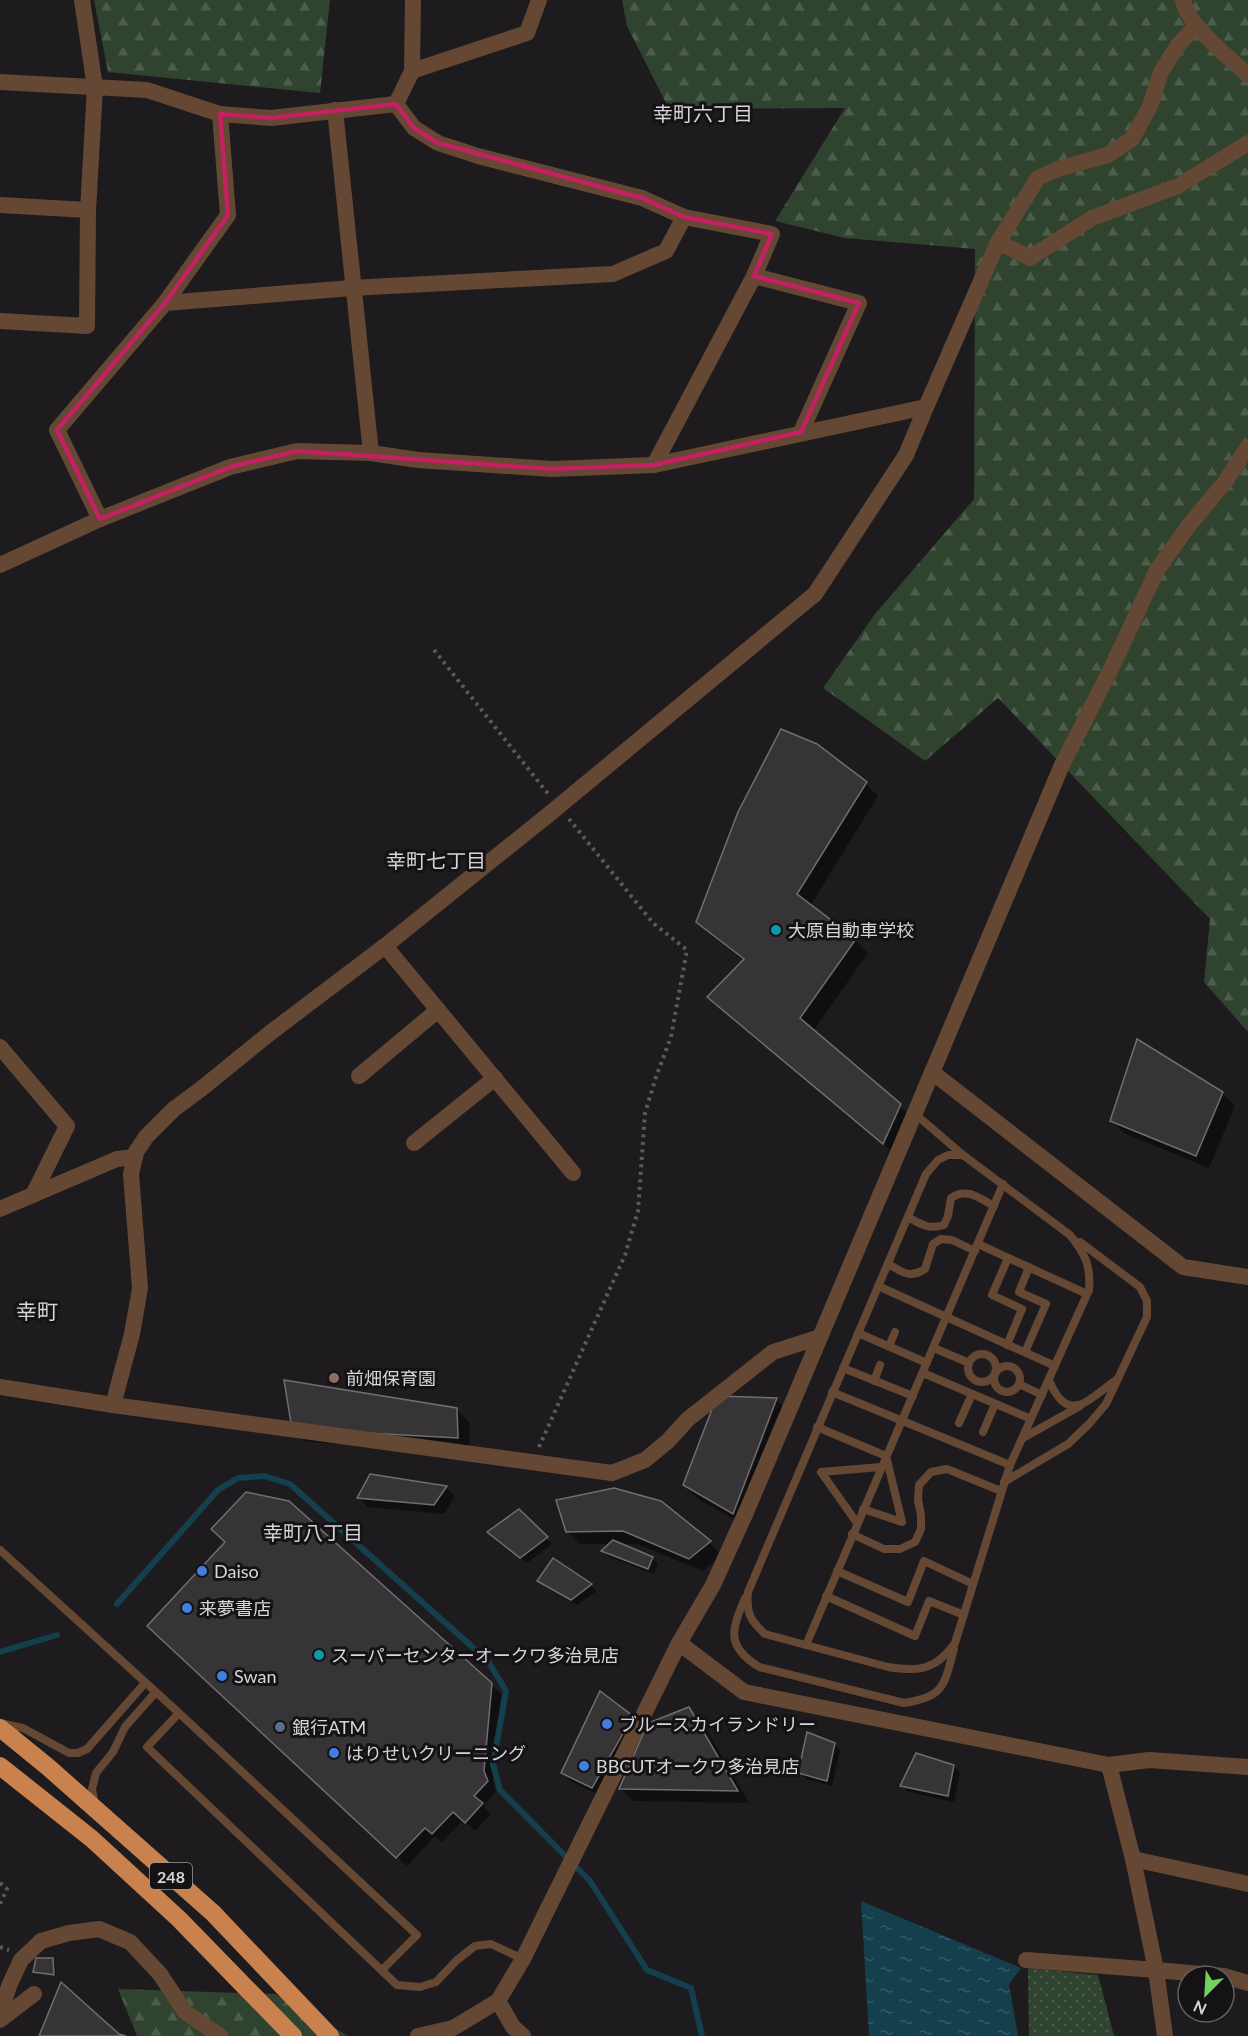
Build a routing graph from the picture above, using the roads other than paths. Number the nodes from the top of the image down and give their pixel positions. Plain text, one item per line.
1 (82, 0) edge
2 (413, 0) edge
3 (539, 0) edge
4 (1183, 0) edge
5 (1196, 26) junction
6 (412, 71) junction
7 (1248, 75) edge
8 (0, 82) edge
9 (95, 87) junction
10 (396, 104) junction
11 (335, 110) junction
12 (220, 114) junction
13 (1248, 143) edge
14 (0, 205) edge
15 (88, 210) junction
16 (684, 217) junction
17 (998, 242) junction
18 (754, 276) junction
19 (352, 288) junction
20 (165, 303) junction
21 (0, 321) edge
22 (926, 406) junction
23 (801, 432) junction
24 (1248, 447) edge
25 (371, 453) junction
26 (654, 465) junction
27 (100, 519) junction
28 (0, 565) edge
29 (385, 946) junction
30 (438, 1010) junction
31 (0, 1047) edge
32 (932, 1072) junction
33 (359, 1076) dead end
34 (495, 1078) junction
35 (914, 1113) junction
36 (414, 1143) dead end
37 (963, 1155) junction
38 (135, 1157) junction
39 (573, 1173) dead end
40 (1003, 1184) junction
41 (33, 1194) junction
42 (994, 1206) junction
43 (0, 1209) edge
44 (908, 1216) junction
45 (1070, 1235) junction
46 (977, 1247) junction
47 (1008, 1258) junction
48 (888, 1264) junction
49 (1029, 1268) junction
50 (1248, 1277) edge
51 (878, 1286) junction
52 (1088, 1294) junction
53 (946, 1317) junction
54 (895, 1332) dead end
55 (858, 1333) junction
56 (820, 1337) junction
57 (1007, 1345) junction
58 (889, 1346) junction
59 (934, 1348) junction
60 (1025, 1353) junction
61 (927, 1363) junction
62 (969, 1363) junction
63 (880, 1365) dead end
64 (1055, 1366) junction
65 (843, 1368) junction
66 (923, 1373) junction
67 (995, 1374) junction
68 (1118, 1379) junction
69 (1049, 1380) junction
70 (874, 1381) junction
71 (1019, 1384) junction
72 (0, 1387) edge
73 (832, 1392) junction
74 (972, 1394) junction
75 (1042, 1395) junction
76 (912, 1396) junction
77 (995, 1404) junction
78 (113, 1405) junction
79 (1080, 1406) junction
80 (1031, 1419) junction
81 (902, 1420) junction
82 (959, 1423) dead end
83 (817, 1427) junction
84 (983, 1432) dead end
85 (1023, 1438) junction
86 (886, 1456) junction
87 (1010, 1465) junction
88 (881, 1467) junction
89 (1005, 1482) junction
90 (1001, 1491) junction
91 (863, 1509) junction
92 (857, 1523) junction
93 (852, 1534) junction
94 (0, 1550) edge
95 (837, 1571) junction
96 (973, 1584) junction
97 (748, 1593) junction
98 (826, 1596) junction
99 (964, 1615) junction
100 (955, 1642) junction
101 (679, 1643) junction
102 (806, 1645) junction
103 (145, 1683) junction
104 (155, 1693) junction
105 (179, 1713) junction
106 (0, 1722) edge
107 (0, 1728) edge
108 (1109, 1765) junction
109 (0, 1766) edge
110 (1248, 1767) edge
111 (96, 1810) junction
112 (1133, 1859) junction
113 (1248, 1884) edge
114 (523, 1959) junction
115 (1026, 1960) dead end
116 (383, 1969) junction
117 (1156, 1970) junction
118 (1176, 1972) edge
119 (34, 1994) dead end
120 (498, 2001) junction
121 (0, 2017) edge
122 (220, 2036) edge
123 (293, 2036) edge
124 (330, 2036) edge
125 (418, 2036) edge
126 (523, 2036) edge
127 (1165, 2036) edge

1 - 9 street
2 - 6 street
3 - 6 street
4 - 5 street
5 - 7 street
5 - 17 street
6 - 10 street
8 - 9 street
9 - 12 street
9 - 15 street
10 - 11 street
10 - 16 street
11 - 12 street
11 - 19 street
12 - 20 street
13 - 17 street
14 - 15 street
15 - 21 street
16 - 18 street
16 - 19 street
17 - 22 street
18 - 23 street
18 - 26 street
19 - 20 street
19 - 25 street
20 - 27 street
22 - 23 street
22 - 29 street
23 - 26 street
24 - 32 street
25 - 26 street
25 - 27 street
27 - 28 street
29 - 30 street
29 - 38 street
30 - 33 street
30 - 34 street
31 - 41 street
32 - 35 street
32 - 50 street
34 - 36 street
34 - 39 street
35 - 37 lane
35 - 56 street
37 - 40 lane
37 - 44 lane
38 - 41 street
38 - 78 street
40 - 42 lane
40 - 45 lane
41 - 43 street
42 - 44 lane
42 - 46 lane
44 - 48 lane
45 - 52 lane
45 - 68 lane
46 - 47 lane
46 - 48 lane
46 - 53 lane
47 - 49 lane
47 - 57 lane
48 - 51 lane
49 - 52 lane
49 - 60 lane
51 - 53 lane
51 - 55 lane
52 - 64 lane
53 - 57 lane
53 - 59 lane
54 - 58 lane
55 - 58 lane
55 - 65 lane
56 - 78 street
56 - 101 street
57 - 60 lane
58 - 61 lane
59 - 61 lane
59 - 62 lane
60 - 64 lane
61 - 66 lane
62 - 67 lane
62 - 67 lane
63 - 70 lane
64 - 69 lane
65 - 70 lane
65 - 73 lane
66 - 74 lane
66 - 76 lane
67 - 71 lane
67 - 71 lane
68 - 79 lane
68 - 89 lane
69 - 75 lane
69 - 79 lane
70 - 76 lane
71 - 75 lane
72 - 78 street
73 - 81 lane
73 - 83 lane
74 - 77 lane
74 - 82 lane
75 - 80 lane
76 - 81 lane
77 - 80 lane
77 - 84 lane
79 - 85 lane
80 - 85 lane
81 - 86 lane
81 - 87 lane
83 - 86 lane
83 - 97 lane
85 - 87 lane
86 - 88 lane
86 - 91 lane
87 - 89 lane
88 - 91 lane
88 - 92 lane
89 - 90 lane
90 - 93 lane
90 - 96 lane
91 - 92 lane
92 - 93 lane
93 - 95 lane
94 - 103 lane
95 - 96 lane
95 - 98 lane
96 - 99 lane
97 - 100 lane
97 - 102 lane
98 - 99 lane
98 - 102 lane
99 - 100 lane
100 - 102 lane
101 - 108 street
101 - 114 street
103 - 104 lane
103 - 106 lane
104 - 105 lane
104 - 111 lane
105 - 116 lane
105 - 116 lane
107 - 111 highway, 248
108 - 110 street
108 - 112 street
109 - 123 highway, 248
111 - 124 highway, 248
112 - 113 street
112 - 117 street
114 - 116 lane
114 - 120 street
115 - 117 street
117 - 118 street
117 - 127 street
119 - 121 street
120 - 125 street
120 - 126 street
121 - 122 street

